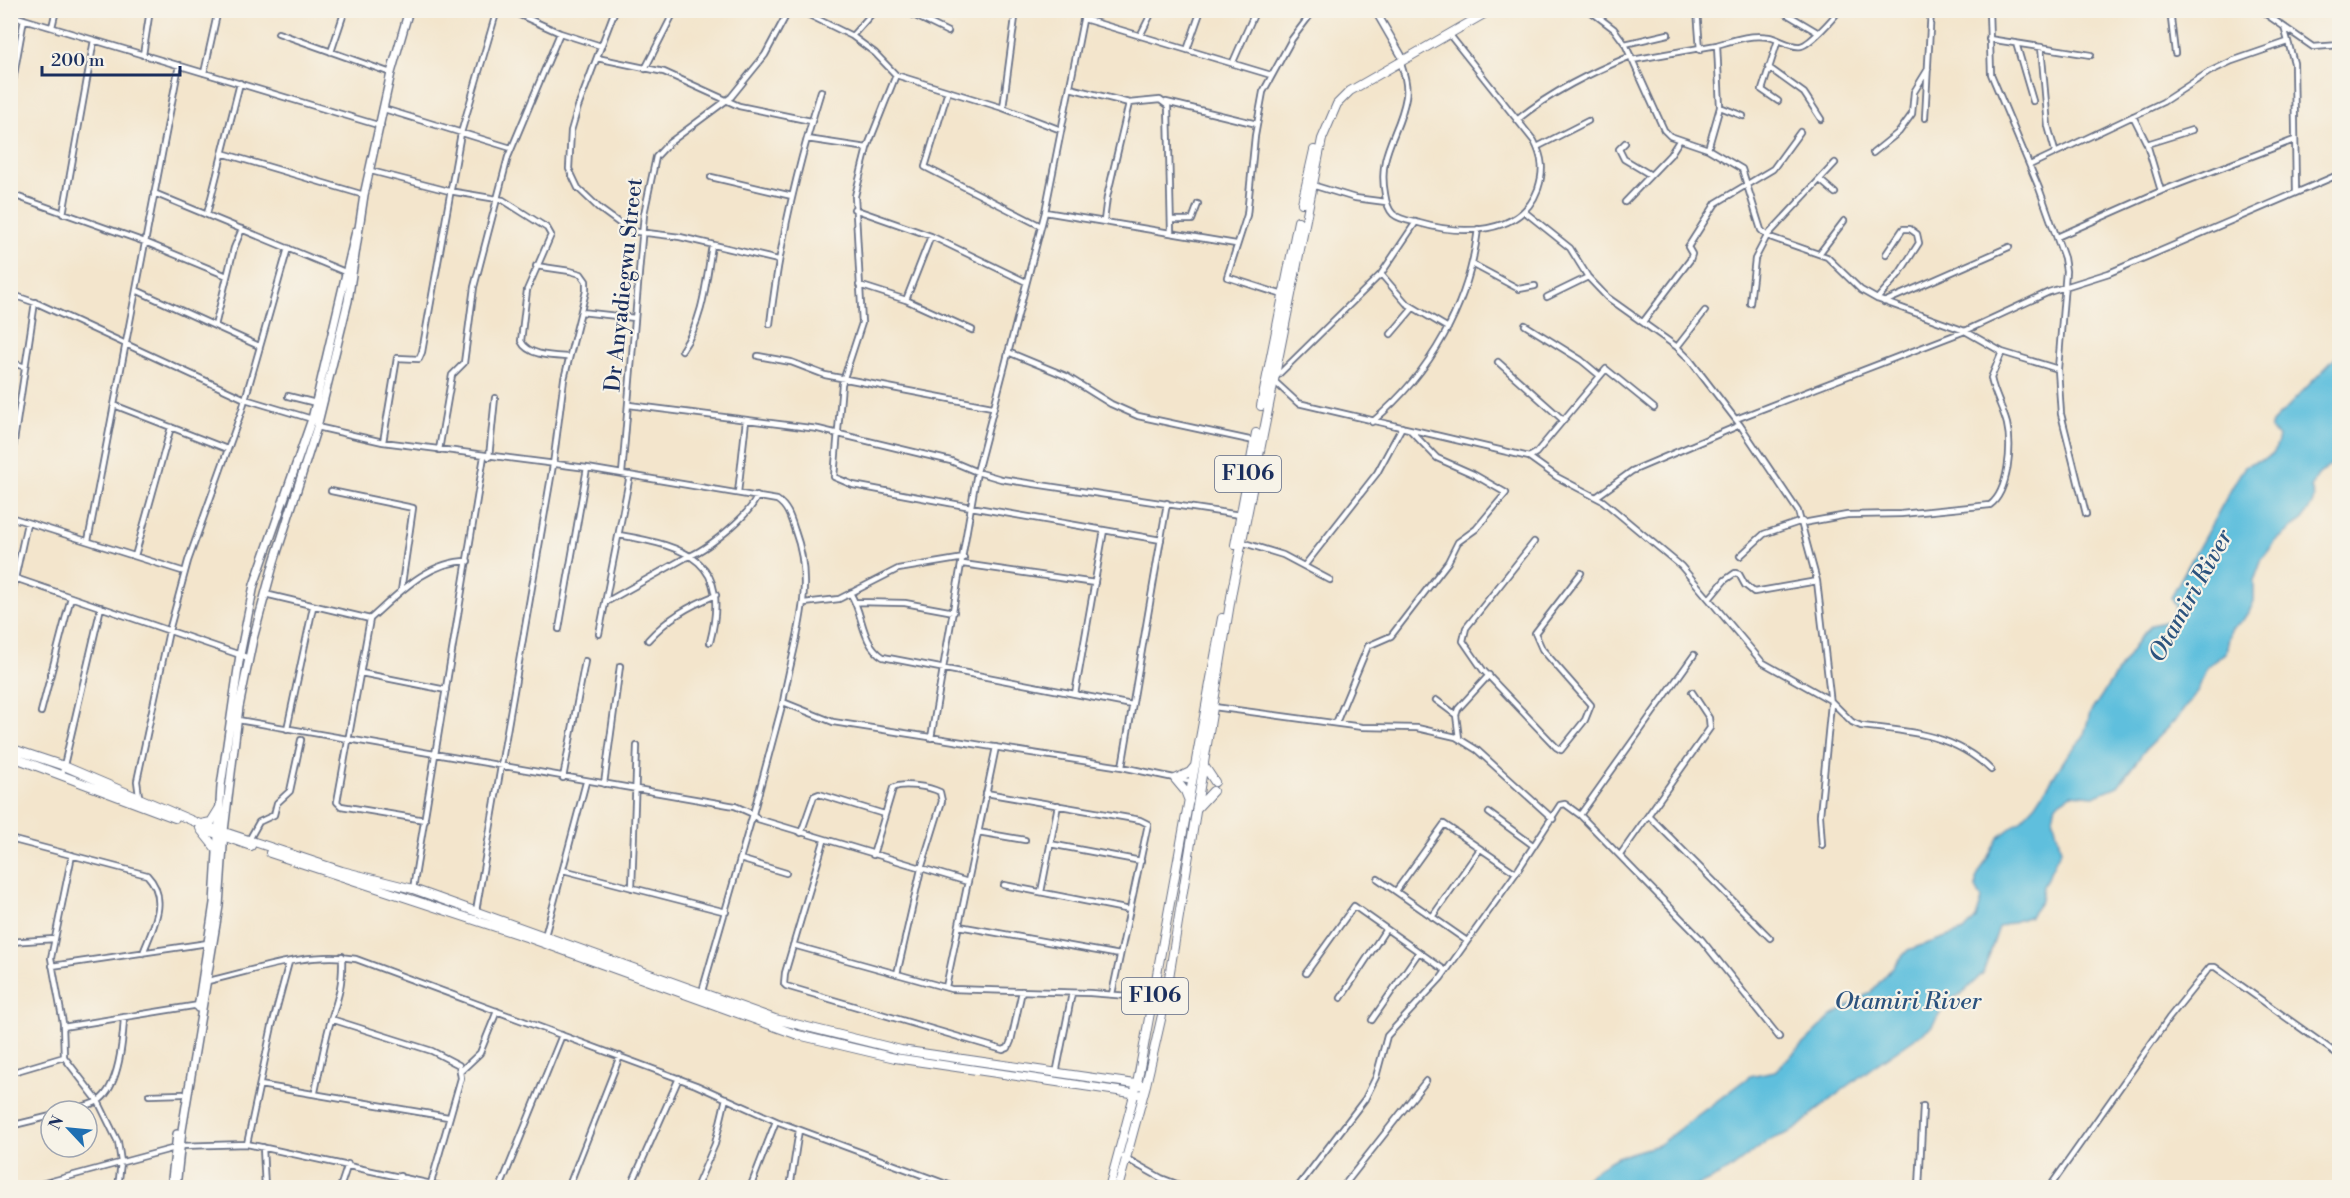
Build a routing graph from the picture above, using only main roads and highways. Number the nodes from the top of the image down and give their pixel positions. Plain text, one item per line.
1 (409, 10) edge
2 (1481, 10) edge
3 (1491, 10) edge
4 (1400, 58) junction
5 (1303, 211) junction
6 (362, 212) junction
7 (1286, 296) junction
8 (339, 301) junction
9 (348, 301) junction
10 (1252, 465) junction
11 (292, 476) junction
12 (301, 478) junction
13 (1229, 590) junction
14 (10, 748) edge
15 (10, 756) edge
16 (1204, 765) junction
17 (1196, 766) junction
18 (63, 770) junction
19 (1190, 802) junction
20 (1198, 808) junction
21 (219, 809) junction
22 (199, 825) junction
23 (221, 834) junction
24 (217, 850) junction
25 (491, 921) junction
26 (701, 997) junction
27 (1137, 1084) junction
28 (1146, 1085) junction
29 (1135, 1094) junction
30 (1144, 1095) junction
31 (177, 1147) junction
32 (1123, 1156) junction
33 (171, 1188) edge
34 (176, 1188) edge
35 (1109, 1188) edge
36 (1118, 1188) edge

1 - 6 main road
2 - 4 main road, F106
3 - 4 main road, F106
4 - 5 main road, F106
4 - 5 main road, F106
5 - 7 main road, F106
6 - 8 main road
6 - 9 main road
7 - 10 main road, F106
7 - 10 main road, F106
8 - 9 main road
8 - 11 main road
9 - 12 main road
10 - 13 main road, F106
10 - 13 main road, F106
11 - 12 main road
11 - 21 main road
12 - 23 main road
13 - 16 main road, F106
13 - 17 main road, F106
14 - 18 main road
15 - 18 main road
16 - 20 main road, F106
16 - 20 main road
17 - 19 main road, F106
17 - 19 main road
18 - 22 main road
18 - 22 main road
19 - 27 main road, F106
20 - 28 main road, F106
21 - 22 main road
21 - 23 main road
22 - 23 main road
22 - 24 main road
23 - 24 main road
23 - 25 main road
23 - 25 main road
23 - 31 main road
24 - 31 main road
25 - 26 main road
25 - 26 main road
26 - 27 main road
26 - 29 main road
27 - 28 main road
27 - 29 main road, F106
28 - 30 main road, F106
29 - 30 main road
29 - 32 main road, F106
30 - 32 main road, F106
31 - 33 main road
31 - 34 main road
32 - 35 main road, F106
32 - 36 main road, F106

